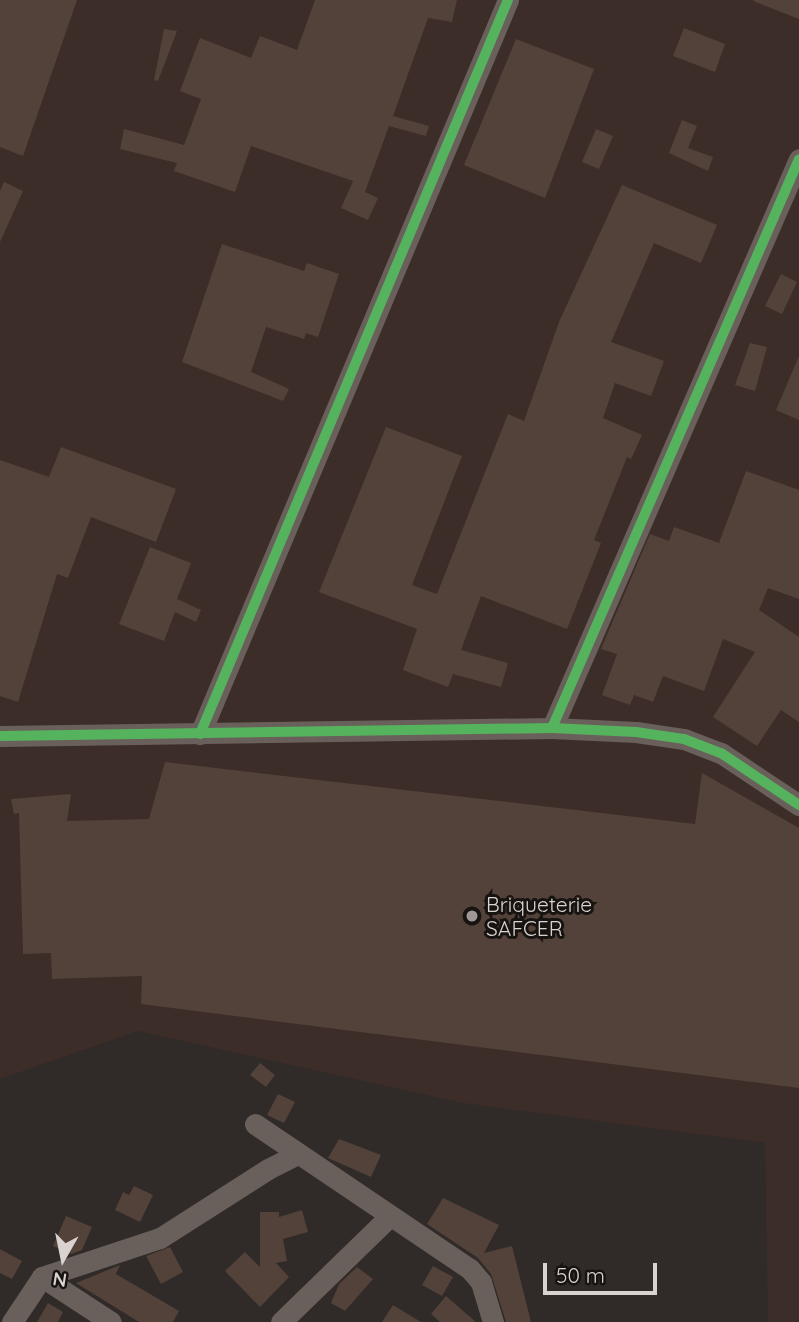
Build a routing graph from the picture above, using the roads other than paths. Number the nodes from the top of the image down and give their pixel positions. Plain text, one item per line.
1 (508, 0) edge
2 (799, 159) edge
3 (552, 729) junction
4 (200, 734) junction
5 (0, 736) edge
6 (799, 805) edge
7 (255, 1124) dead end
8 (298, 1154) junction
9 (390, 1216) junction
10 (42, 1277) junction
11 (12, 1322) edge
12 (111, 1322) edge
13 (281, 1322) edge
14 (493, 1322) edge

1 - 4 street
2 - 3 street
3 - 4 street
3 - 6 street
4 - 5 street
7 - 8 street
8 - 9 street
8 - 10 street
9 - 13 street
9 - 14 street
10 - 11 street
10 - 12 street

